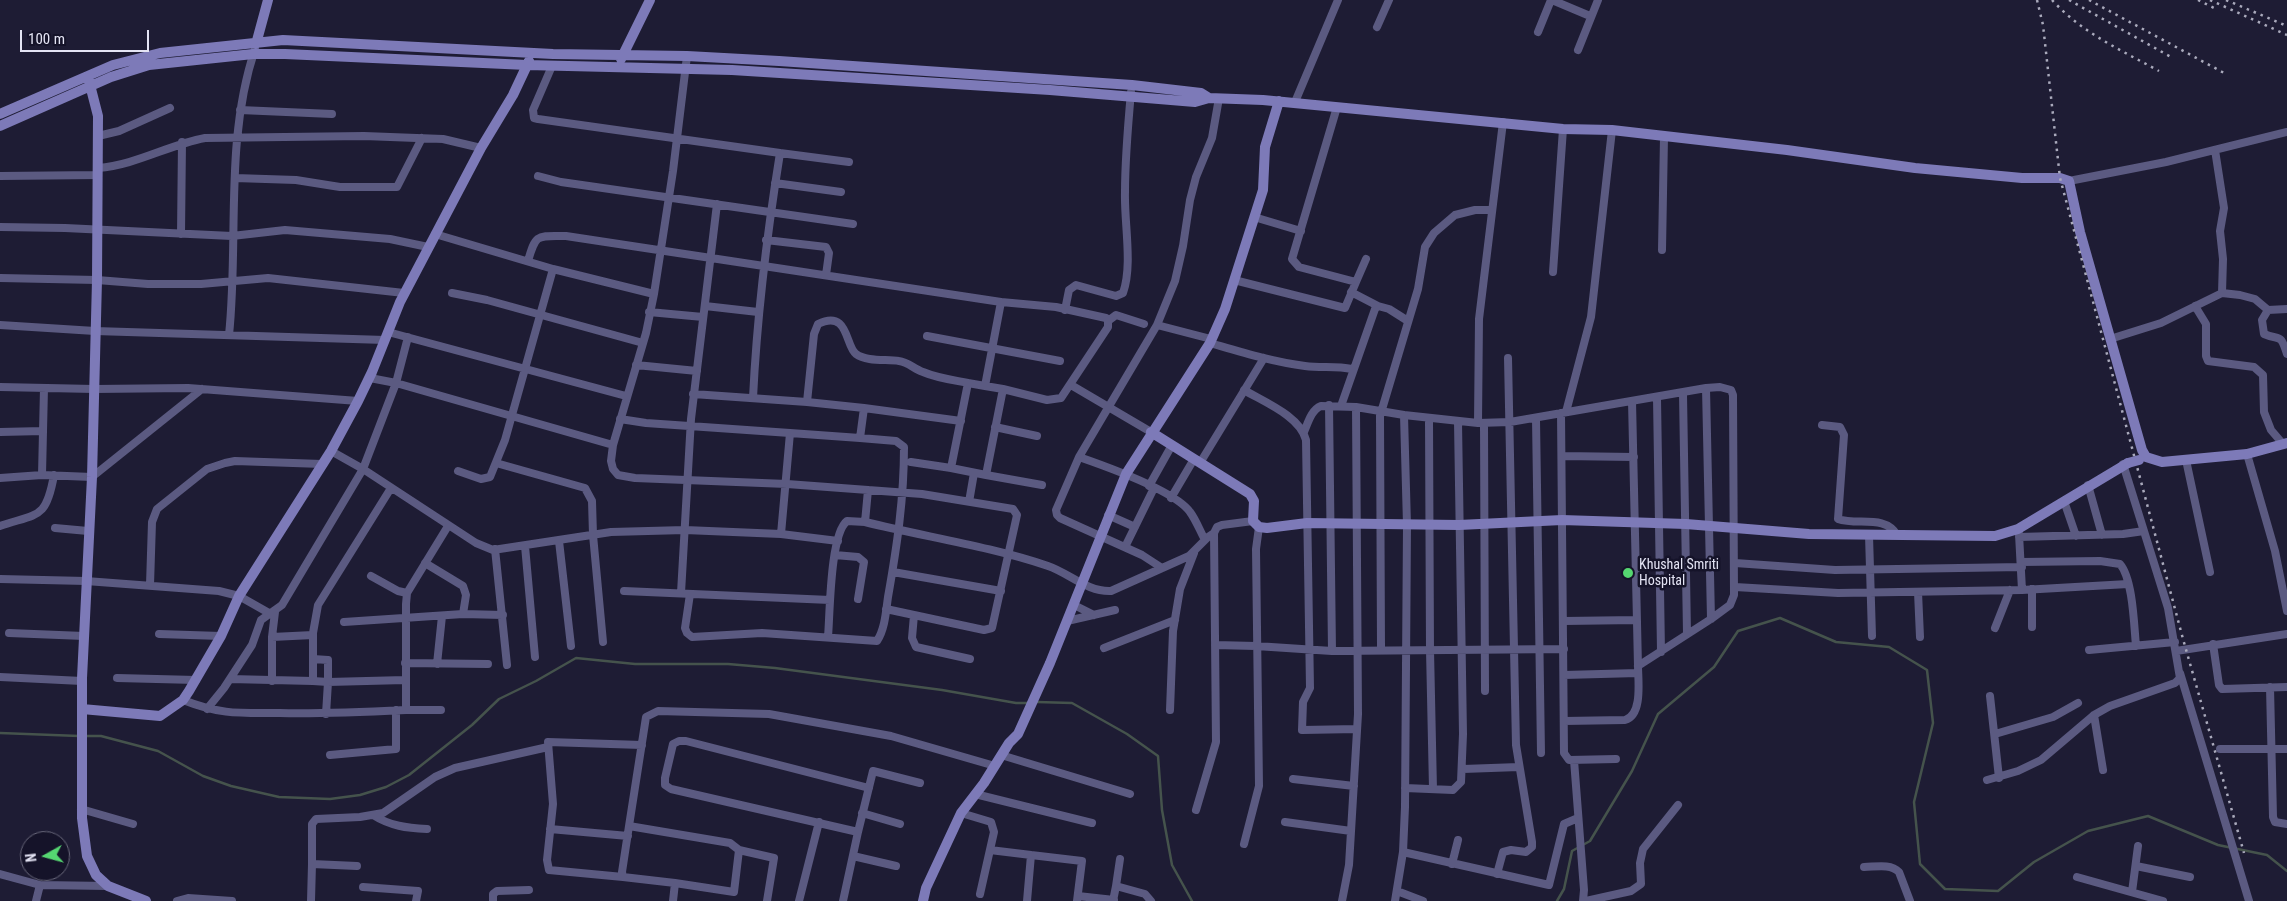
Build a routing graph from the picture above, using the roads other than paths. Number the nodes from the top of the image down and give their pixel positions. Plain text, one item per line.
1 (268, 0) edge
2 (650, 0) edge
3 (1338, 0) edge
4 (1389, 0) edge
5 (1551, 0) edge
6 (1598, 0) edge
7 (1590, 16) junction
8 (1377, 27) dead end
9 (1538, 32) dead end
10 (255, 49) junction
11 (1578, 50) dead end
12 (532, 53) junction
13 (623, 56) junction
14 (687, 56) junction
15 (527, 65) junction
16 (552, 66) junction
17 (617, 67) junction
18 (685, 68) junction
19 (90, 82) junction
20 (1131, 90) junction
21 (1214, 98) junction
22 (1279, 102) junction
23 (1295, 102) junction
24 (1337, 107) junction
25 (170, 108) dead end
26 (240, 110) junction
27 (0, 114) edge
28 (332, 114) dead end
29 (1503, 122) junction
30 (0, 126) edge
31 (1563, 129) junction
32 (1612, 130) junction
33 (2287, 132) edge
34 (98, 136) junction
35 (1664, 137) junction
36 (236, 138) junction
37 (422, 138) junction
38 (676, 140) junction
39 (182, 142) junction
40 (481, 148) junction
41 (2215, 150) junction
42 (780, 153) junction
43 (849, 162) dead end
44 (98, 171) junction
45 (0, 176) edge
46 (538, 176) dead end
47 (235, 178) junction
48 (2068, 181) junction
49 (775, 183) junction
50 (841, 192) dead end
51 (669, 197) junction
52 (717, 204) junction
53 (1491, 210) junction
54 (770, 212) junction
55 (1254, 216) junction
56 (853, 224) dead end
57 (0, 228) edge
58 (97, 230) junction
59 (1301, 231) junction
60 (181, 234) junction
61 (435, 234) junction
62 (232, 236) junction
63 (766, 240) junction
64 (428, 247) junction
65 (1662, 250) dead end
66 (660, 251) junction
67 (710, 258) junction
68 (1366, 259) dead end
69 (528, 261) junction
70 (762, 266) junction
71 (553, 269) junction
72 (1553, 272) dead end
73 (826, 275) junction
74 (0, 278) edge
75 (97, 280) junction
76 (1234, 280) junction
77 (232, 282) junction
78 (1356, 282) junction
79 (1351, 292) junction
80 (404, 293) junction
81 (452, 293) dead end
82 (2222, 293) junction
83 (654, 294) junction
84 (1001, 302) junction
85 (705, 306) junction
86 (1378, 306) junction
87 (2195, 306) junction
88 (2287, 309) edge
89 (1065, 310) junction
90 (2268, 310) junction
91 (650, 312) junction
92 (758, 312) junction
93 (540, 316) junction
94 (703, 317) junction
95 (1108, 320) junction
96 (1408, 321) junction
97 (1144, 324) dead end
98 (0, 325) edge
99 (1157, 325) junction
100 (95, 330) junction
101 (229, 335) junction
102 (386, 336) junction
103 (927, 336) dead end
104 (408, 337) junction
105 (2110, 339) junction
106 (1211, 341) junction
107 (643, 343) junction
108 (992, 348) junction
109 (2287, 353) edge
110 (1264, 358) junction
111 (1508, 358) dead end
112 (1060, 361) dead end
113 (636, 365) junction
114 (525, 368) junction
115 (1352, 369) junction
116 (696, 371) junction
117 (370, 378) junction
118 (396, 383) junction
119 (968, 383) junction
120 (1071, 385) junction
121 (0, 386) edge
122 (985, 386) junction
123 (44, 388) junction
124 (1706, 388) junction
125 (94, 389) junction
126 (202, 389) junction
127 (1003, 389) junction
128 (1244, 390) junction
129 (694, 394) junction
130 (1683, 394) junction
131 (626, 396) junction
132 (753, 398) junction
133 (1657, 398) junction
134 (358, 400) junction
135 (1632, 401) junction
136 (807, 402) junction
137 (1329, 405) junction
138 (1341, 406) junction
139 (1108, 407) junction
140 (1356, 407) junction
141 (864, 408) junction
142 (1382, 411) junction
143 (1564, 413) junction
144 (1404, 415) junction
145 (512, 416) junction
146 (620, 418) junction
147 (1429, 419) junction
148 (1536, 419) junction
149 (961, 421) junction
150 (1458, 422) junction
151 (1510, 422) junction
152 (1481, 423) junction
153 (691, 425) junction
154 (1822, 425) dead end
155 (995, 427) junction
156 (0, 432) edge
157 (43, 432) junction
158 (1151, 432) junction
159 (1304, 432) junction
160 (790, 433) junction
161 (1037, 436) dead end
162 (860, 438) junction
163 (2285, 444) edge
164 (1172, 445) junction
165 (613, 446) junction
166 (330, 451) junction
167 (2247, 454) junction
168 (1562, 456) junction
169 (1079, 457) junction
170 (1634, 457) junction
171 (2143, 459) junction
172 (2186, 460) junction
173 (1197, 461) junction
174 (912, 462) dead end
175 (496, 463) junction
176 (322, 464) junction
177 (2125, 464) junction
178 (951, 468) junction
179 (364, 469) junction
180 (458, 471) dead end
181 (974, 473) junction
182 (1126, 474) junction
183 (42, 475) junction
184 (54, 475) junction
185 (986, 476) junction
186 (92, 477) junction
187 (0, 478) edge
188 (689, 480) junction
189 (787, 484) junction
190 (1042, 485) dead end
191 (2088, 485) junction
192 (1152, 487) junction
193 (391, 488) junction
194 (868, 490) junction
195 (904, 492) junction
196 (1171, 498) junction
197 (2064, 501) junction
198 (969, 502) junction
199 (1108, 515) junction
200 (1562, 520) junction
201 (865, 522) junction
202 (1537, 522) junction
203 (1306, 523) junction
204 (1330, 523) junction
205 (1636, 523) junction
206 (1660, 523) junction
207 (1256, 524) junction
208 (1356, 524) junction
209 (1380, 524) junction
210 (1512, 524) junction
211 (1686, 524) junction
212 (1407, 525) junction
213 (1431, 525) junction
214 (1459, 525) junction
215 (1485, 525) junction
216 (0, 526) edge
217 (448, 526) junction
218 (1710, 526) junction
219 (1135, 527) junction
220 (55, 528) dead end
221 (1735, 529) junction
222 (686, 530) junction
223 (900, 530) junction
224 (88, 531) junction
225 (2144, 531) junction
226 (1214, 533) junction
227 (2019, 533) junction
228 (781, 534) junction
229 (593, 535) junction
230 (1100, 535) junction
231 (1869, 535) junction
232 (1897, 535) junction
233 (2102, 535) junction
234 (2076, 536) junction
235 (1205, 540) junction
236 (559, 541) junction
237 (838, 541) junction
238 (525, 546) junction
239 (1125, 547) junction
240 (495, 549) junction
241 (1194, 553) junction
242 (1008, 554) junction
243 (835, 555) junction
244 (425, 563) junction
245 (1735, 563) junction
246 (2021, 564) junction
247 (1162, 568) junction
248 (1870, 570) junction
249 (893, 572) junction
250 (2210, 572) dead end
251 (371, 576) dead end
252 (0, 579) edge
253 (86, 580) junction
254 (1082, 584) junction
255 (2128, 584) junction
256 (150, 586) junction
257 (1735, 587) junction
258 (2032, 589) junction
259 (2010, 590) junction
260 (2022, 590) junction
261 (624, 591) dead end
262 (1000, 591) junction
263 (1871, 592) junction
264 (1918, 592) junction
265 (407, 593) junction
266 (682, 594) junction
267 (690, 594) junction
268 (240, 596) junction
269 (858, 599) dead end
270 (830, 600) junction
271 (1074, 604) junction
272 (886, 609) junction
273 (1115, 610) dead end
274 (2287, 610) edge
275 (272, 612) junction
276 (463, 614) junction
277 (503, 615) junction
278 (914, 615) junction
279 (1094, 615) junction
280 (442, 616) junction
281 (406, 619) junction
282 (1711, 619) junction
283 (1175, 620) junction
284 (1564, 620) junction
285 (1637, 620) junction
286 (1067, 621) junction
287 (344, 622) dead end
288 (2032, 627) dead end
289 (1994, 628) dead end
290 (9, 634) dead end
291 (159, 634) dead end
292 (1687, 634) junction
293 (2287, 634) edge
294 (313, 635) junction
295 (84, 636) junction
296 (221, 636) junction
297 (1872, 636) dead end
298 (272, 637) junction
299 (828, 637) junction
300 (1920, 637) dead end
301 (603, 642) dead end
302 (2175, 642) junction
303 (2213, 644) junction
304 (1215, 645) junction
305 (571, 646) dead end
306 (1256, 646) junction
307 (2136, 646) junction
308 (1104, 648) dead end
309 (1309, 649) junction
310 (1564, 649) junction
311 (1381, 650) junction
312 (1407, 650) junction
313 (1430, 650) junction
314 (1485, 650) junction
315 (1513, 650) junction
316 (1540, 650) junction
317 (2089, 650) dead end
318 (1332, 651) junction
319 (1358, 651) junction
320 (1460, 651) junction
321 (2176, 651) junction
322 (1661, 652) junction
323 (535, 658) dead end
324 (313, 659) junction
325 (970, 659) dead end
326 (406, 663) junction
327 (437, 664) junction
328 (488, 664) dead end
329 (507, 665) dead end
330 (1638, 669) junction
331 (2180, 673) junction
332 (1564, 675) junction
333 (0, 677) edge
334 (117, 678) dead end
335 (230, 679) junction
336 (196, 680) junction
337 (405, 680) junction
338 (272, 681) junction
339 (313, 681) junction
340 (82, 682) junction
341 (328, 682) junction
342 (2270, 687) junction
343 (2287, 687) edge
344 (1485, 691) dead end
345 (1990, 696) dead end
346 (183, 700) junction
347 (2078, 703) dead end
348 (207, 709) junction
349 (396, 710) junction
350 (406, 710) junction
351 (441, 710) dead end
352 (1170, 710) dead end
353 (83, 712) junction
354 (326, 714) junction
355 (2094, 715) junction
356 (1564, 721) junction
357 (1357, 729) junction
358 (1995, 734) junction
359 (642, 745) junction
360 (548, 747) junction
361 (2273, 748) junction
362 (2220, 749) dead end
363 (2287, 749) edge
364 (1003, 753) junction
365 (1542, 754) dead end
366 (330, 755) dead end
367 (1616, 759) dead end
368 (1574, 760) junction
369 (995, 766) junction
370 (1519, 767) junction
371 (1463, 769) junction
372 (2103, 770) dead end
373 (1999, 778) junction
374 (1294, 779) dead end
375 (1987, 780) dead end
376 (920, 783) dead end
377 (1354, 786) junction
378 (868, 788) junction
379 (1405, 788) junction
380 (1433, 789) junction
381 (975, 794) junction
382 (1130, 794) dead end
383 (1678, 805) dead end
384 (81, 809) junction
385 (1196, 810) dead end
386 (862, 813) junction
387 (961, 813) junction
388 (373, 815) junction
389 (1578, 818) junction
390 (819, 822) junction
391 (1285, 822) dead end
392 (1092, 823) dead end
393 (133, 824) dead end
394 (900, 824) dead end
395 (2287, 824) edge
396 (629, 826) junction
397 (427, 829) dead end
398 (550, 829) junction
399 (1350, 831) junction
400 (858, 832) junction
401 (628, 836) junction
402 (1458, 840) dead end
403 (1244, 844) dead end
404 (2138, 846) dead end
405 (739, 850) junction
406 (990, 850) junction
407 (1403, 852) junction
408 (1031, 855) junction
409 (852, 856) junction
410 (1120, 859) dead end
411 (312, 864) junction
412 (1452, 864) junction
413 (357, 866) dead end
414 (896, 866) dead end
415 (2136, 866) junction
416 (1864, 867) dead end
417 (0, 874) edge
418 (1497, 874) junction
419 (623, 876) junction
420 (2077, 877) dead end
421 (2190, 877) dead end
422 (675, 883) junction
423 (40, 885) junction
424 (108, 886) junction
425 (1116, 886) junction
426 (363, 887) dead end
427 (528, 890) dead end
428 (1397, 891) junction
429 (734, 892) junction
430 (2132, 892) junction
431 (980, 894) dead end
432 (1078, 898) edge
433 (36, 901) edge
434 (145, 901) edge
435 (177, 901) edge
436 (232, 901) edge
437 (312, 901) edge
438 (416, 901) edge
439 (493, 901) edge
440 (673, 901) edge
441 (733, 901) edge
442 (767, 901) edge
443 (799, 901) edge
444 (843, 901) edge
445 (923, 901) edge
446 (1027, 901) edge
447 (1114, 901) edge
448 (1151, 901) edge
449 (1342, 901) edge
450 (1394, 901) edge
451 (1423, 901) edge
452 (1585, 901) edge
453 (1910, 901) edge
454 (2163, 901) edge
455 (2248, 901) edge

1 - 10 street
2 - 13 street
3 - 23 street
4 - 8 street
5 - 7 street
5 - 9 street
6 - 7 street
7 - 11 street
10 - 12 street
10 - 15 street
10 - 19 street
10 - 26 street
12 - 13 street
12 - 15 street
13 - 14 street
13 - 17 street
14 - 18 street
14 - 20 street
15 - 16 street
15 - 40 street
16 - 17 street
16 - 38 street
17 - 18 street
18 - 20 street
18 - 38 street
19 - 27 street
19 - 30 street
19 - 34 street
20 - 21 street
20 - 89 street
21 - 22 street
21 - 99 street
22 - 23 street
22 - 55 street
23 - 24 street
24 - 29 street
24 - 59 street
25 - 34 street
26 - 28 street
26 - 36 street
29 - 31 street
29 - 53 street
31 - 32 street
31 - 72 street
32 - 35 street
32 - 143 street
33 - 41 street
34 - 44 street
35 - 48 street
35 - 65 street
36 - 37 street
36 - 39 street
36 - 47 street
37 - 40 street
37 - 47 street
38 - 42 street
38 - 51 street
39 - 44 street
39 - 60 street
40 - 61 street
41 - 48 street
41 - 82 street
42 - 43 street
42 - 49 street
44 - 45 street
44 - 58 street
46 - 51 street
47 - 62 street
48 - 105 street
49 - 50 street
49 - 54 street
51 - 52 street
51 - 66 street
52 - 54 street
52 - 67 street
53 - 96 street
53 - 152 street
54 - 56 street
54 - 63 street
55 - 59 street
55 - 76 street
57 - 58 street
58 - 60 street
58 - 75 street
59 - 78 street
60 - 62 street
61 - 64 street
61 - 69 street
62 - 64 street
62 - 77 street
63 - 70 street
63 - 73 street
64 - 80 street
66 - 67 street
66 - 69 street
66 - 83 street
67 - 70 street
67 - 85 street
68 - 78 street
69 - 71 street
70 - 73 street
70 - 92 street
71 - 83 street
71 - 93 street
73 - 84 street
74 - 75 street
75 - 77 street
75 - 100 street
76 - 79 street
76 - 106 street
77 - 80 street
77 - 101 street
78 - 79 street
79 - 86 street
80 - 102 street
81 - 93 street
82 - 87 street
82 - 90 street
83 - 91 street
84 - 89 street
84 - 108 street
85 - 92 street
85 - 94 street
86 - 96 street
86 - 115 street
87 - 105 street
87 - 163 street
88 - 90 street
89 - 95 street
90 - 109 street
91 - 94 street
91 - 107 street
92 - 132 street
93 - 107 street
93 - 114 street
94 - 116 street
95 - 97 street
95 - 120 street
96 - 142 street
98 - 100 street
99 - 106 street
99 - 139 street
100 - 101 street
100 - 125 street
101 - 102 street
102 - 104 street
102 - 117 street
103 - 108 street
104 - 114 street
104 - 118 street
105 - 171 street
106 - 110 street
106 - 158 street
107 - 113 street
108 - 112 street
108 - 122 street
110 - 115 street
110 - 128 street
111 - 151 street
113 - 116 street
113 - 131 street
114 - 131 street
114 - 145 street
115 - 138 street
116 - 129 street
117 - 118 street
117 - 134 street
118 - 145 street
118 - 179 street
119 - 122 street
119 - 136 street
119 - 149 street
120 - 127 street
120 - 139 street
121 - 123 street
122 - 127 street
123 - 125 street
123 - 157 street
124 - 130 street
124 - 218 street
124 - 221 street
125 - 126 street
125 - 186 street
126 - 134 street
126 - 186 street
127 - 155 street
128 - 159 street
128 - 173 street
129 - 132 street
129 - 153 street
130 - 133 street
130 - 211 street
131 - 146 street
132 - 136 street
133 - 135 street
133 - 206 street
134 - 166 street
135 - 143 street
135 - 170 street
136 - 141 street
137 - 138 street
137 - 159 street
137 - 204 street
138 - 140 street
139 - 158 street
139 - 169 street
140 - 142 street
140 - 208 street
141 - 149 street
141 - 162 street
142 - 144 street
142 - 209 street
143 - 148 street
143 - 168 street
144 - 147 street
144 - 212 street
145 - 165 street
145 - 175 street
146 - 153 street
146 - 165 street
147 - 150 street
147 - 213 street
148 - 151 street
148 - 202 street
149 - 178 street
150 - 152 street
150 - 214 street
151 - 152 street
151 - 210 street
152 - 215 street
153 - 160 street
153 - 188 street
154 - 232 street
155 - 161 street
155 - 185 street
156 - 157 street
157 - 183 street
158 - 164 street
158 - 182 street
159 - 203 street
160 - 162 street
160 - 189 street
162 - 195 street
163 - 167 street
164 - 173 street
164 - 192 street
165 - 188 street
166 - 176 street
166 - 179 street
167 - 172 street
167 - 274 street
168 - 170 street
168 - 200 street
169 - 182 street
169 - 230 street
170 - 205 street
171 - 172 street
171 - 177 street, bridge
172 - 250 street
173 - 196 street
173 - 207 street
174 - 178 street
175 - 180 street
175 - 229 street
176 - 256 street
176 - 268 street
177 - 191 street
177 - 225 street
178 - 181 street
179 - 193 street
179 - 275 street
181 - 185 street
181 - 198 street
182 - 192 street
182 - 199 street
183 - 184 street
183 - 187 street
184 - 186 street
184 - 216 street
185 - 190 street
186 - 224 street
188 - 189 street
188 - 222 street
189 - 194 street
189 - 228 street
191 - 197 street
191 - 233 street
192 - 196 street
192 - 219 street
193 - 217 street
193 - 294 street
194 - 195 street
194 - 201 street
195 - 198 street
195 - 223 street
196 - 235 street
197 - 227 street
197 - 234 street
198 - 242 street
199 - 219 street
199 - 230 street
200 - 202 street
200 - 205 street
200 - 284 street
201 - 223 street
201 - 237 street
202 - 210 street
202 - 316 street
203 - 204 street
203 - 207 street
203 - 309 street
204 - 208 street
204 - 318 street
205 - 206 street
205 - 285 street
206 - 211 street
206 - 322 street
207 - 226 street
207 - 306 street
208 - 209 street
208 - 319 street
209 - 212 street
209 - 311 street
210 - 215 street
210 - 315 street
211 - 218 street
211 - 292 street
212 - 213 street
212 - 312 street
213 - 214 street
213 - 313 street
214 - 215 street
214 - 320 street
215 - 314 street
217 - 240 street
217 - 244 street
218 - 221 street
218 - 282 street
219 - 239 street
220 - 224 street
221 - 231 street
221 - 245 street
222 - 228 street
222 - 229 street
222 - 266 street
223 - 242 street
223 - 249 street
224 - 253 street
225 - 233 street
225 - 302 street
226 - 235 street
226 - 304 street
227 - 232 street
227 - 234 street
227 - 246 street
228 - 237 street
229 - 236 street
229 - 301 street
230 - 239 street
230 - 254 street
231 - 232 street
231 - 248 street
233 - 234 street
235 - 241 street
236 - 238 street
236 - 305 street
237 - 243 street
238 - 240 street
238 - 323 street
239 - 247 street
240 - 277 street
241 - 247 street
241 - 283 street
242 - 254 street
242 - 262 street
243 - 269 street
243 - 270 street
244 - 265 street
244 - 276 street
245 - 248 street
245 - 257 street
246 - 248 street
246 - 255 street
246 - 260 street
247 - 254 street
248 - 263 street
249 - 262 street
249 - 272 street
251 - 265 street
252 - 253 street
253 - 256 street
253 - 295 street
254 - 271 street
255 - 258 street
255 - 307 street
256 - 268 street
257 - 263 street
257 - 282 street
258 - 260 street
258 - 288 street
259 - 260 street
259 - 264 street
259 - 289 street
261 - 266 street
262 - 278 street
263 - 264 street
263 - 297 street
264 - 300 street
265 - 281 street
266 - 267 street
267 - 270 street
267 - 299 street
268 - 275 street
268 - 296 street
270 - 299 street
271 - 279 street
271 - 286 street
272 - 278 street
272 - 299 street
273 - 279 street
275 - 298 street
275 - 335 street
276 - 277 street
276 - 280 street
277 - 329 street
278 - 325 street
279 - 286 street
280 - 281 street
280 - 327 street
281 - 287 street
281 - 326 street
282 - 292 street
283 - 308 street
283 - 352 street
284 - 285 street
284 - 310 street
285 - 330 street
286 - 364 street
290 - 295 street
291 - 296 street
292 - 322 street
293 - 303 street
294 - 298 street
294 - 324 street
295 - 340 street
296 - 336 street
298 - 338 street
302 - 307 street
302 - 321 street
303 - 321 street
303 - 342 street
304 - 306 street
304 - 385 street
306 - 309 street
306 - 403 street
307 - 317 street
309 - 318 street
309 - 357 street
310 - 316 street
310 - 332 street
311 - 312 street
311 - 319 street
312 - 313 street
312 - 379 street
313 - 320 street
313 - 380 street
314 - 315 street
314 - 320 street
314 - 344 street
315 - 316 street
315 - 370 street
316 - 365 street
318 - 319 street
319 - 357 street
320 - 371 street
321 - 331 street
322 - 330 street
324 - 339 street
324 - 341 street
326 - 327 street
326 - 337 street
327 - 328 street
330 - 332 street
330 - 356 street
331 - 355 street
331 - 455 street
332 - 356 street
333 - 340 street
334 - 336 street
335 - 338 street
335 - 348 street
336 - 346 street
337 - 341 street
337 - 350 street
338 - 339 street
339 - 341 street
340 - 353 street
341 - 354 street
342 - 343 street
342 - 361 street
345 - 358 street
346 - 348 street
346 - 353 street
347 - 358 street
348 - 354 street
349 - 350 street
349 - 354 street
349 - 366 street
350 - 351 street
353 - 384 street
355 - 372 street
355 - 373 street
356 - 368 street
357 - 377 street
358 - 373 street
359 - 360 street
359 - 369 street
359 - 396 street
360 - 388 street
360 - 398 street
361 - 362 street
361 - 363 street
361 - 395 street
364 - 369 street
364 - 382 street
367 - 368 street
368 - 389 street
369 - 381 street
370 - 371 street
370 - 418 street
371 - 380 street
373 - 375 street
374 - 377 street
376 - 378 street
377 - 399 street
378 - 386 street
378 - 390 street
379 - 380 street
379 - 407 street
381 - 387 street
381 - 392 street
383 - 452 street
384 - 393 street
384 - 424 street
386 - 394 street
386 - 400 street
387 - 406 street
387 - 445 street
388 - 397 street
388 - 411 street
389 - 418 street
389 - 452 street
390 - 400 street
390 - 443 street
391 - 399 street
396 - 401 street
396 - 405 street
398 - 401 street
398 - 419 street
399 - 449 street
400 - 409 street
401 - 419 street
402 - 412 street
404 - 415 street
405 - 429 street
405 - 442 street
406 - 408 street
406 - 431 street
407 - 412 street
407 - 428 street
408 - 432 street
408 - 446 street
409 - 414 street
409 - 444 street
410 - 425 street
411 - 413 street
411 - 437 street
412 - 418 street
415 - 421 street
415 - 430 street
416 - 453 street
417 - 423 street
419 - 422 street
420 - 430 street
422 - 429 street
422 - 440 street
423 - 424 street
423 - 433 street
424 - 434 street
425 - 447 street
425 - 448 street
426 - 438 street
427 - 439 street
428 - 450 street
428 - 451 street
429 - 441 street
430 - 454 street
432 - 447 street
435 - 436 street

